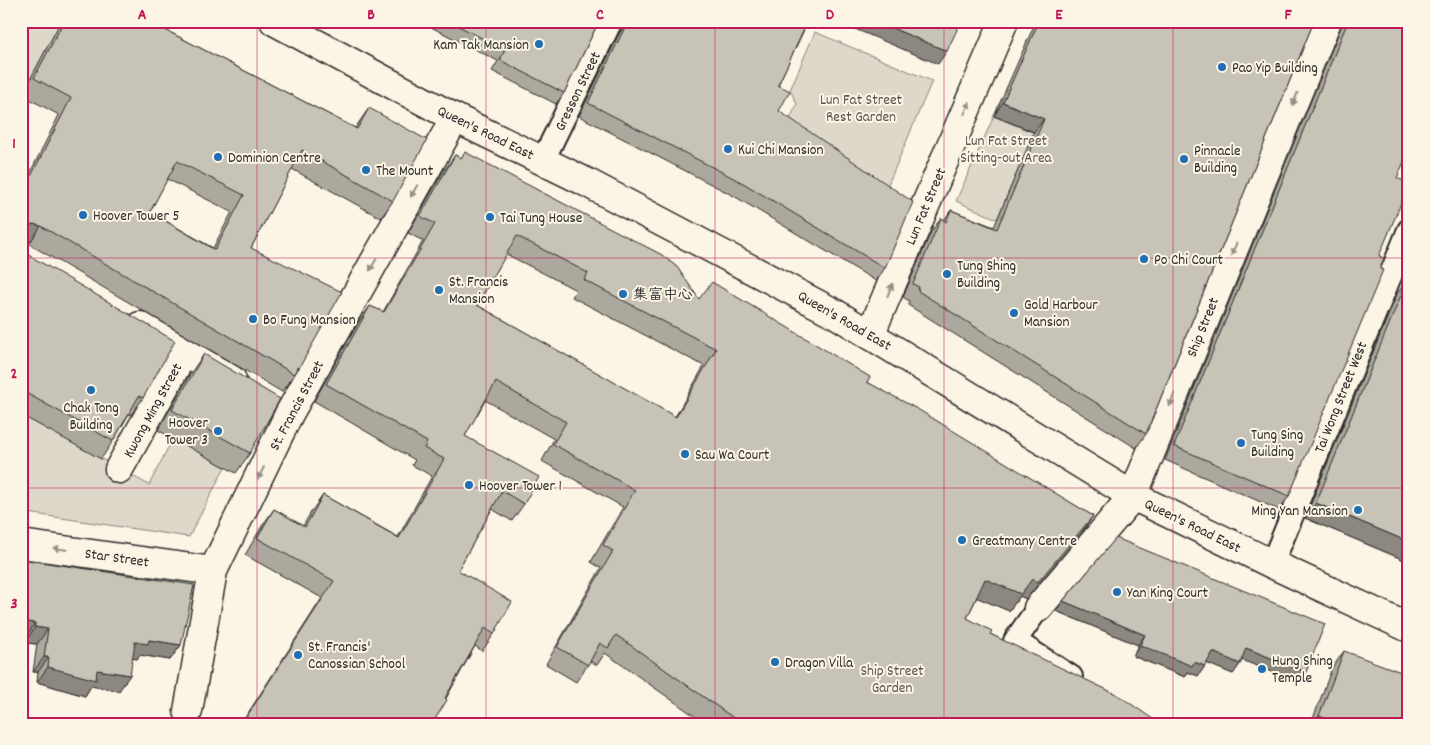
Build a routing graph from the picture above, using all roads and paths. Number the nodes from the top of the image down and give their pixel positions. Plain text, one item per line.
1 (274, 21) edge
2 (610, 21) edge
3 (1004, 21) edge
4 (1327, 21) edge
5 (454, 118) junction
6 (543, 160) junction
7 (1409, 230) edge
8 (116, 312) edge
9 (870, 335) junction
10 (184, 352) junction
11 (272, 403) junction
12 (119, 468) dead end
13 (1133, 496) junction
14 (21, 544) edge
15 (1272, 564) junction
16 (213, 571) junction
17 (1038, 608) joint
18 (1409, 628) edge
19 (1090, 688) edge
20 (188, 711) dead end

1 - 5 street, Queen's Road East
2 - 6 street, Gresson Street
9 -> 3 street, Lun Fat Street
4 -> 13 street, Ship Street
5 - 6 street, Queen's Road East
5 -> 11 street, St. Francis Street
6 - 9 street, Queen's Road East
7 - 15 street, Tai Wong Street West
8 - 10 street
9 - 13 street, Queen's Road East
10 - 11 street
10 - 12 street, Kwong Ming Street
11 -> 16 street, St. Francis Street
13 - 15 street, Queen's Road East
13 - 17 street, Ship Street
16 -> 14 street, Star Street
15 - 18 street, Queen's Road East
16 - 20 street, St. Francis Street
17 - 19 street

